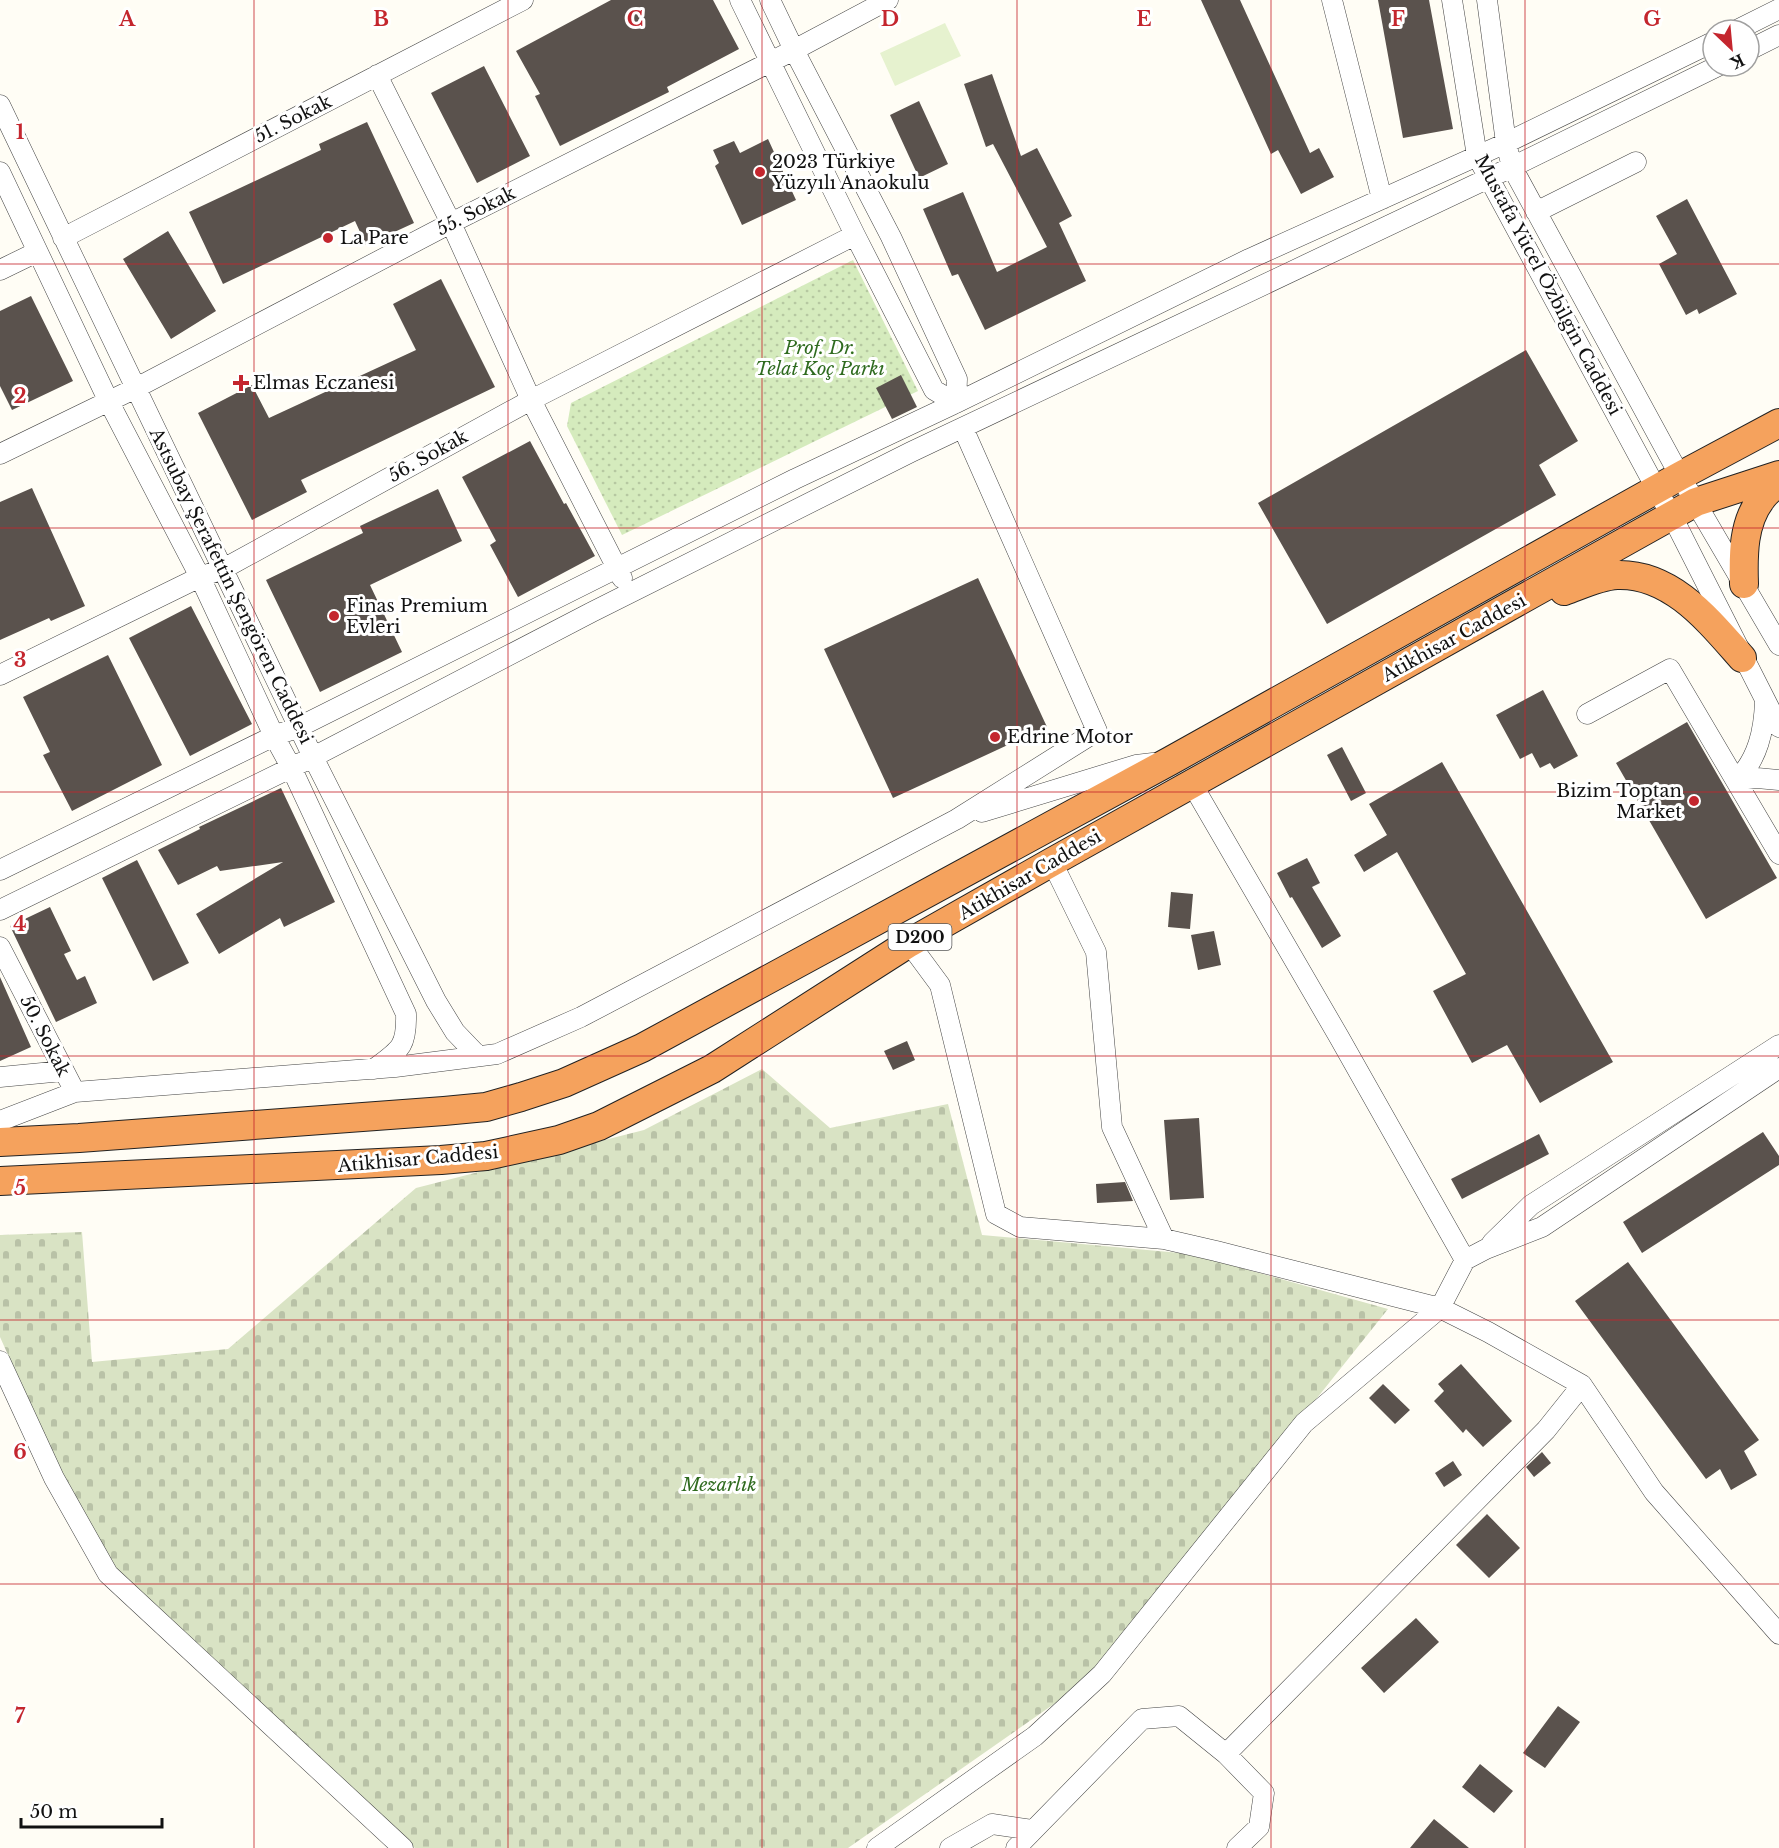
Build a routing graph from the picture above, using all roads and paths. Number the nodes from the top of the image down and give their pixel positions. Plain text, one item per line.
1 (523, 0) edge
2 (740, 0) edge
3 (771, 0) edge
4 (888, 0) edge
5 (1332, 0) edge
6 (1452, 0) edge
7 (1487, 0) edge
8 (1779, 9) edge
9 (1761, 18) edge
10 (1779, 35) edge
11 (1761, 44) edge
12 (1701, 48) edge
13 (794, 50) junction
14 (772, 61) junction
15 (1701, 74) edge
16 (377, 75) junction
17 (0, 105) edge
18 (1506, 143) junction
19 (1477, 156) junction
20 (1636, 162) dead end
21 (1512, 167) junction
22 (0, 172) edge
23 (1489, 178) junction
24 (1382, 199) junction
25 (1536, 212) junction
26 (451, 224) junction
27 (855, 235) junction
28 (63, 238) junction
29 (37, 252) junction
30 (0, 270) edge
31 (136, 388) junction
32 (108, 400) junction
33 (531, 400) junction
34 (956, 403) junction
35 (1779, 423) edge
36 (963, 428) junction
37 (0, 454) edge
38 (1779, 475) edge
39 (1779, 482) edge
40 (1668, 483) junction
41 (1684, 509) junction
42 (223, 568) junction
43 (616, 569) junction
44 (200, 577) junction
45 (1744, 584) junction
46 (630, 594) junction
47 (1470, 629) junction
48 (1779, 645) edge
49 (1742, 658) junction
50 (0, 675) edge
51 (1765, 701) junction
52 (1587, 714) dead end
53 (299, 727) junction
54 (1779, 728) edge
55 (274, 736) junction
56 (313, 757) junction
57 (1170, 761) junction
58 (291, 767) junction
59 (1737, 780) junction
60 (1779, 780) edge
61 (1192, 784) junction
62 (957, 819) junction
63 (1779, 855) edge
64 (1052, 862) junction
65 (0, 870) edge
66 (0, 910) edge
67 (909, 943) junction
68 (0, 947) edge
69 (1779, 1046) edge
70 (478, 1056) junction
71 (1779, 1068) edge
72 (375, 1069) junction
73 (63, 1071) junction
74 (0, 1077) edge
75 (75, 1092) junction
76 (0, 1121) edge
77 (0, 1142) edge
78 (0, 1181) edge
79 (1164, 1239) junction
80 (1486, 1249) junction
81 (1465, 1260) junction
82 (1440, 1308) junction
83 (0, 1361) edge
84 (1582, 1384) junction
85 (1779, 1634) edge
86 (1226, 1754) junction
87 (1032, 1830) junction
88 (403, 1848) edge
89 (877, 1848) edge
90 (950, 1848) edge
91 (1016, 1848) edge
92 (1237, 1848) edge

1 - 16 street, 51. Sokak
2 - 14 street
3 - 13 street
4 - 13 street, 55. Sokak
5 - 24 street
6 - 19 street, Mustafa Yücel Özbilgin Caddesi
7 - 18 street, Mustafa Yücel Özbilgin Caddesi
8 - 9 street
10 - 11 street
12 - 18 street
13 - 14 street, 55. Sokak
13 - 34 street
14 - 26 street, 55. Sokak
14 - 27 street
15 - 21 street
16 - 26 street
16 - 28 street, 51. Sokak
17 - 28 street, Astsubay Şerafettin Şengören Caddesi
18 - 19 street
18 - 21 street, Mustafa Yücel Özbilgin Caddesi
19 - 23 street, Mustafa Yücel Özbilgin Caddesi
19 - 24 street
20 - 25 street
21 - 23 street
21 - 25 street, Mustafa Yücel Özbilgin Caddesi
22 - 29 street, Astsubay Şerafettin Şengören Caddesi
23 - 36 street
23 - 40 street, Mustafa Yücel Özbilgin Caddesi
24 - 34 street
25 - 40 street, Mustafa Yücel Özbilgin Caddesi
26 - 31 street, 55. Sokak
26 - 33 street
27 - 33 street, 56. Sokak
27 - 34 street
28 - 31 street, Astsubay Şerafettin Şengören Caddesi
29 - 30 street
29 - 32 street, Astsubay Şerafettin Şengören Caddesi
31 - 32 street, 55. Sokak
31 - 42 street, Astsubay Şerafettin Şengören Caddesi
32 - 37 street, 55. Sokak
32 - 44 street, Astsubay Şerafettin Şengören Caddesi
33 - 42 street, 56. Sokak
33 - 43 street
34 - 43 street
35 - 40 highway, Atikhisar Caddesi / D200
36 - 46 street
36 - 62 street
38 - 41 highway, Atikhisar Caddesi / D200
39 - 45 highway
40 - 41 street
40 - 41 street
40 - 57 highway, Atikhisar Caddesi / D200
41 - 45 street
41 - 47 highway, Atikhisar Caddesi / D200
41 - 49 street
42 - 44 street, 56. Sokak
42 - 53 street, Astsubay Şerafettin Şengören Caddesi
43 - 46 street
43 - 53 street
44 - 50 street, 56. Sokak
44 - 55 street, Astsubay Şerafettin Şengören Caddesi
45 - 48 street
46 - 56 street
47 - 49 highway
47 - 61 highway, Atikhisar Caddesi / D200
49 - 51 street
51 - 54 street
51 - 59 street
52 - 59 street
53 - 55 street
53 - 56 street, Astsubay Şerafettin Şengören Caddesi
55 - 58 street, Astsubay Şerafettin Şengören Caddesi
55 - 65 street
56 - 58 street
56 - 70 street, Astsubay Şerafettin Şengören Caddesi
57 - 62 street
57 - 77 highway, Atikhisar Caddesi / D200
58 - 66 street
58 - 72 street, Astsubay Şerafettin Şengören Caddesi
59 - 60 street
59 - 63 street
61 - 64 highway, Atikhisar Caddesi / D200
61 - 81 street
62 - 70 street
64 - 67 highway, Atikhisar Caddesi / D200
64 - 79 street
67 - 78 highway, Atikhisar Caddesi / D200
67 - 79 street
68 - 73 street, 50. Sokak
69 - 80 street
70 - 72 street
71 - 80 street
72 - 75 street
73 - 74 street
73 - 75 street, 50. Sokak
75 - 76 street
79 - 82 street
80 - 81 street
81 - 82 street
82 - 84 street
82 - 89 street
83 - 88 street
84 - 85 street
84 - 86 street
86 - 87 street
86 - 92 street
87 - 90 street
87 - 91 street

